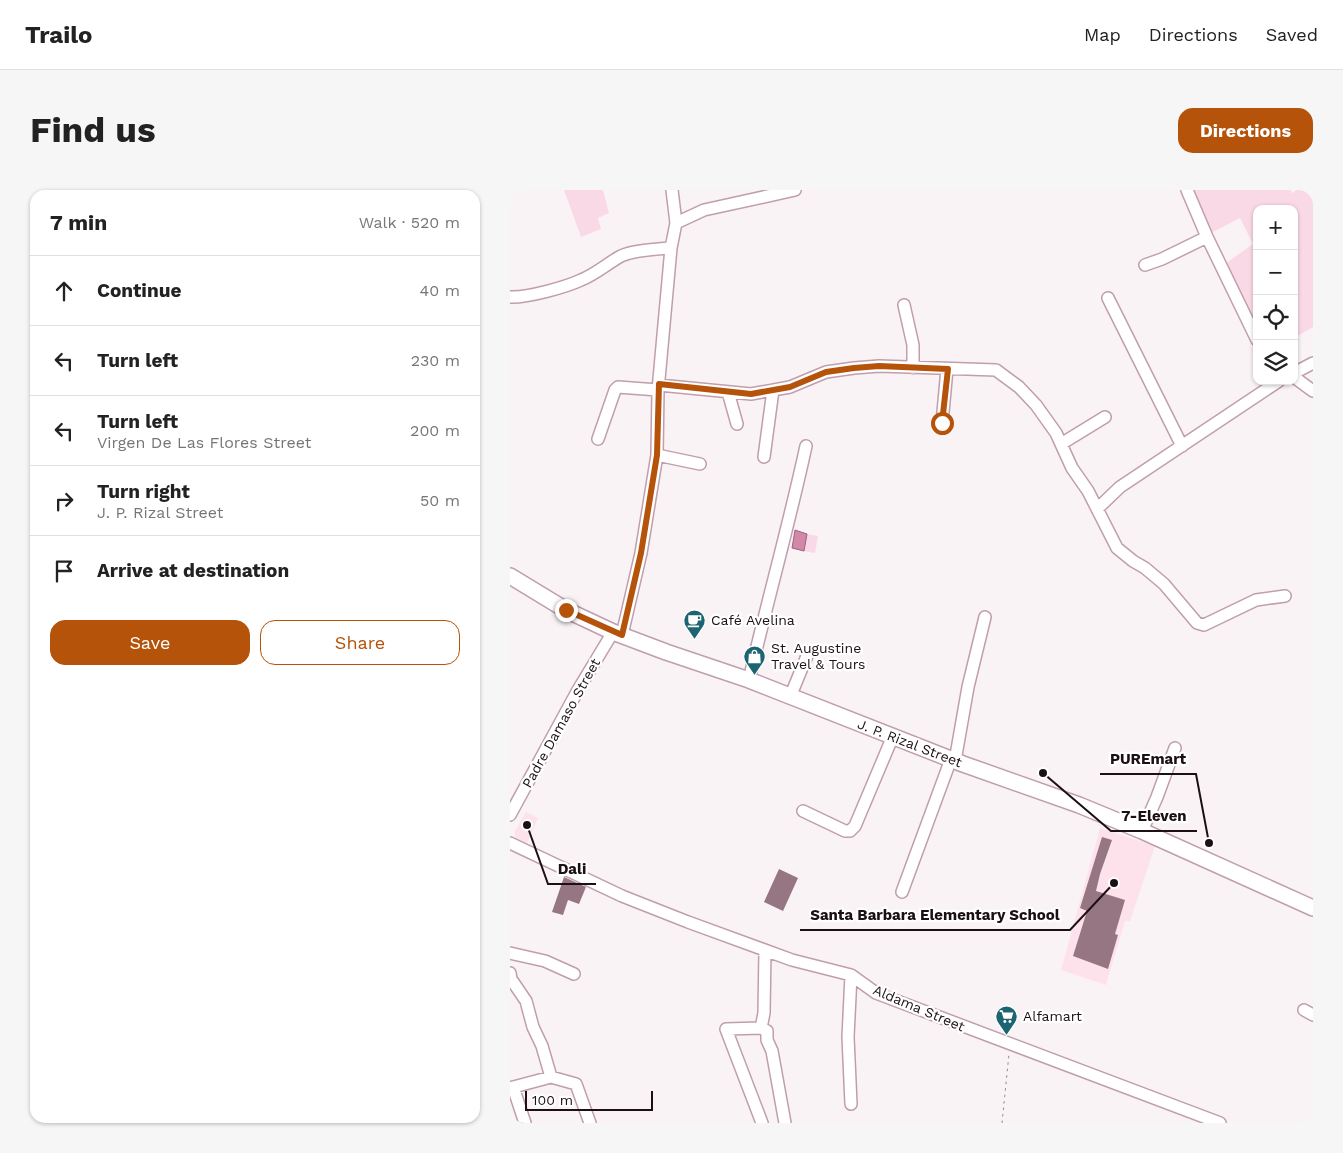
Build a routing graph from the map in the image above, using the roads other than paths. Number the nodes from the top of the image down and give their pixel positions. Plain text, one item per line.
1 (672, 190) edge
2 (795, 190) edge
3 (1186, 190) edge
4 (676, 223) junction
5 (1207, 237) junction
6 (671, 248) junction
7 (1145, 265) dead end
8 (510, 298) edge
9 (1108, 298) dead end
10 (904, 305) dead end
11 (1253, 332) edge
12 (1313, 364) edge
13 (913, 368) junction
14 (948, 369) junction
15 (1298, 373) edge
16 (1298, 378) edge
17 (1274, 385) edge
18 (659, 387) junction
19 (773, 390) junction
20 (1313, 391) edge
21 (728, 392) junction
22 (1105, 418) dead end
23 (942, 423) dead end
24 (736, 424) dead end
25 (598, 439) dead end
26 (1061, 444) junction
27 (806, 446) dead end
28 (1182, 446) junction
29 (657, 455) junction
30 (764, 458) dead end
31 (700, 464) dead end
32 (1097, 509) junction
33 (510, 576) edge
34 (1285, 596) dead end
35 (985, 617) dead end
36 (618, 634) junction
37 (809, 651) dead end
38 (749, 680) junction
39 (790, 696) junction
40 (893, 736) junction
41 (1175, 748) dead end
42 (953, 760) junction
43 (803, 811) dead end
44 (510, 816) edge
45 (1142, 831) junction
46 (510, 843) edge
47 (902, 892) dead end
48 (1313, 908) edge
49 (765, 950) junction
50 (510, 953) edge
51 (510, 973) edge
52 (574, 974) dead end
53 (851, 975) junction
54 (761, 1028) junction
55 (551, 1077) junction
56 (512, 1088) edge
57 (851, 1104) dead end
58 (525, 1123) edge
59 (590, 1123) edge
60 (762, 1123) edge
61 (785, 1123) edge
62 (1220, 1123) edge

1 - 4 street, Padre Damaso Street
2 - 4 street
3 - 5 street
4 - 6 street, Padre Damaso Street
5 - 7 street
5 - 11 street
6 - 8 street
6 - 18 street, Padre Damaso Street
9 - 28 street
10 - 13 street
12 - 15 street
13 - 14 street
13 - 19 street
14 - 23 street
14 - 26 street
16 - 20 street
17 - 28 street
18 - 21 street
18 - 25 street
18 - 29 street, Padre Damaso Street
19 - 21 street
19 - 30 street
21 - 24 street
22 - 26 street
26 - 32 street
27 - 38 street
28 - 32 street
29 - 31 street
29 - 36 street, Padre Damaso Street
32 - 34 street
33 - 36 main road, J. P. Rizal Street
35 - 42 street
36 - 38 main road, J. P. Rizal Street
36 - 44 street, Padre Damaso Street
37 - 39 street
38 - 39 main road, J. P. Rizal Street
39 - 40 main road, J. P. Rizal Street
40 - 42 main road, J. P. Rizal Street
40 - 43 street
41 - 45 street
42 - 45 main road, J. P. Rizal Street
42 - 47 street
45 - 48 main road, J. P. Rizal Street
46 - 49 street, Aldama Street
49 - 53 street, Aldama Street
49 - 54 street
50 - 52 street
51 - 55 street
53 - 57 street
53 - 62 street, Aldama Street
54 - 60 street
54 - 61 street
55 - 56 street
55 - 59 street
56 - 58 street

